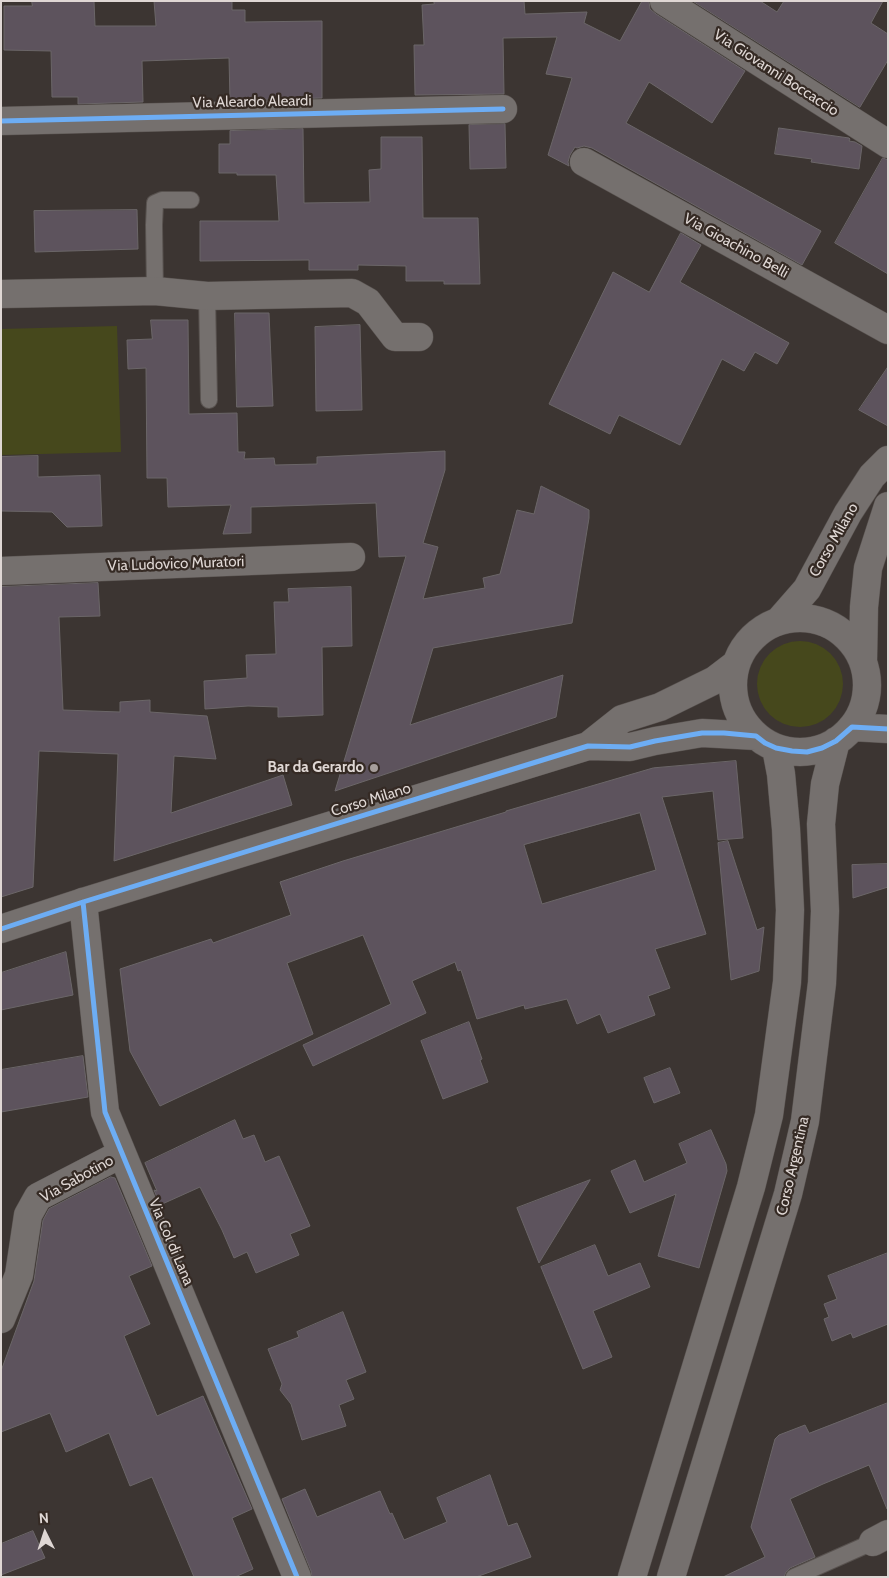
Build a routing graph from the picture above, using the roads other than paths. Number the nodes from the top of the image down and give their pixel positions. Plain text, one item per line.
1 (664, 1) edge
2 (503, 109) dead end
3 (1, 121) edge
4 (888, 144) edge
5 (584, 162) dead end
6 (191, 200) dead end
7 (155, 291) junction
8 (1, 294) edge
9 (207, 296) junction
10 (888, 330) edge
11 (419, 337) dead end
12 (209, 400) dead end
13 (888, 460) edge
14 (888, 506) edge
15 (351, 556) dead end
16 (1, 571) edge
17 (779, 621) junction
18 (736, 664) junction
19 (872, 673) edge
20 (888, 729) edge
21 (844, 734) junction
22 (766, 742) junction
23 (588, 746) junction
24 (83, 902) junction
25 (1, 929) edge
26 (121, 1154) junction
27 (1, 1319) edge
28 (880, 1538) edge
29 (297, 1577) edge
30 (632, 1577) edge
31 (671, 1577) edge
32 (794, 1577) edge

1 - 4 street, Via Giovanni Boccaccio
2 - 3 street, Via Aleardo Aleardi
5 - 10 street, Via Gioachino Belli
6 - 7 lane
7 - 8 street
7 - 9 street
9 - 11 street
9 - 12 lane
13 - 17 street, Corso Milano
14 - 19 street
15 - 16 street, Via Ludovico Muratori
17 - 18 street
17 - 19 street
18 - 22 street
18 - 23 street, Corso Milano
19 - 21 street, Corso Argentina
20 - 21 street
21 - 22 street
21 - 31 street, Corso Argentina
22 - 23 street, Corso Milano
22 - 30 street
23 - 24 street, Corso Milano
24 - 25 street, Corso Milano
24 - 26 street, Via Col di Lana
26 - 27 street, Via Sabotino
26 - 29 street, Via Col di Lana
28 - 32 lane

